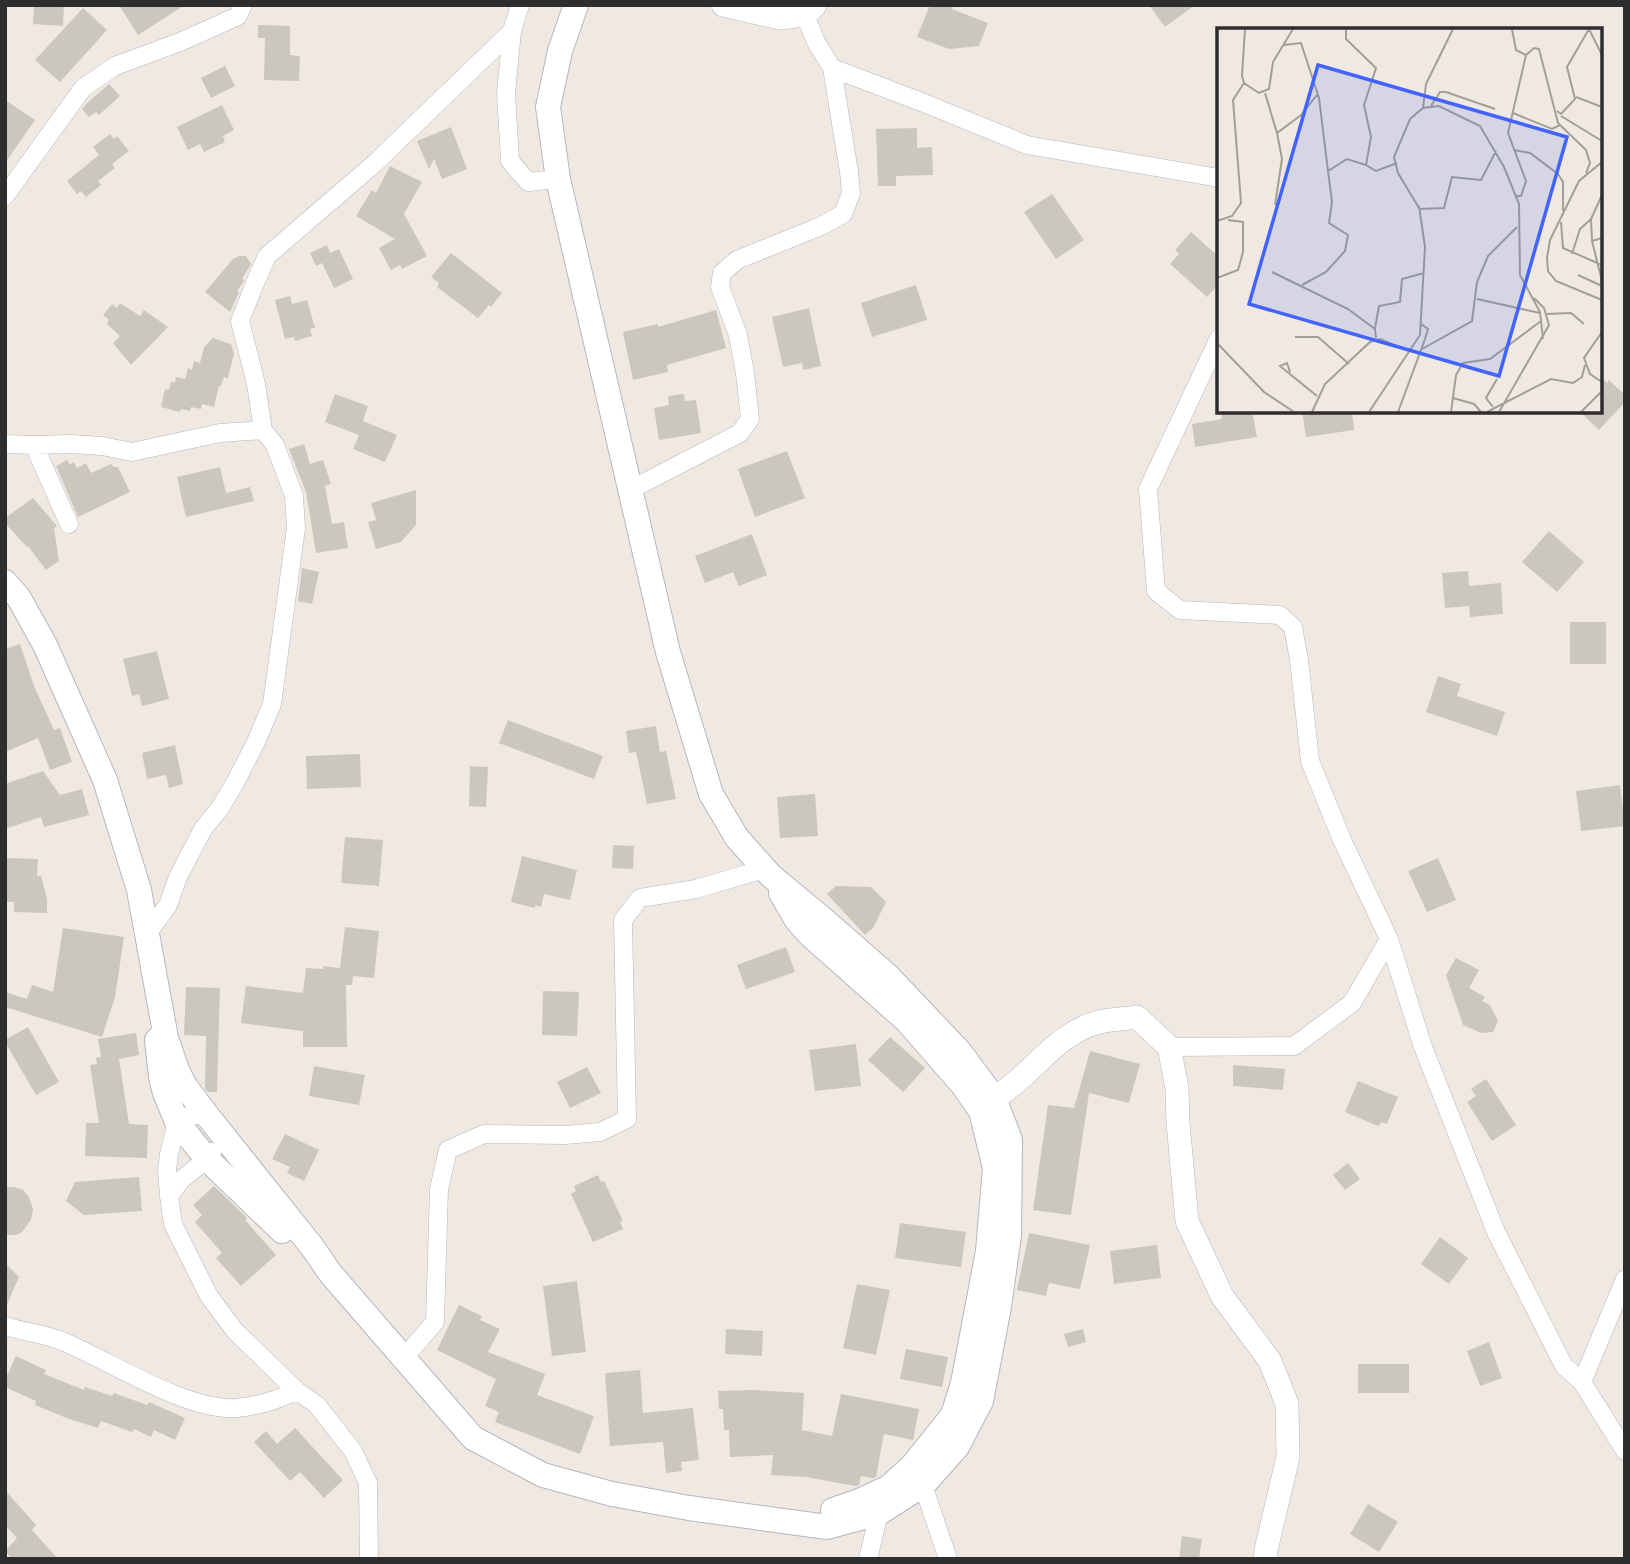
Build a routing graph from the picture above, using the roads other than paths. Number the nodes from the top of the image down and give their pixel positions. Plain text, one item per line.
1 (243, 5) edge
2 (520, 5) edge
3 (576, 5) edge
4 (723, 5) edge
5 (810, 10) edge
6 (512, 32) junction
7 (832, 68) junction
8 (558, 178) junction
9 (1217, 178) edge
10 (5, 196) edge
11 (1217, 342) edge
12 (263, 430) junction
13 (5, 444) edge
14 (34, 445) junction
15 (630, 490) junction
16 (69, 524) dead end
17 (5, 582) edge
18 (767, 873) junction
19 (148, 933) junction
20 (1389, 939) junction
21 (156, 984) junction
22 (1169, 1047) junction
23 (987, 1105) junction
24 (177, 1122) junction
25 (213, 1123) junction
26 (207, 1159) junction
27 (169, 1196) junction
28 (330, 1273) junction
29 (1625, 1279) edge
30 (5, 1326) edge
31 (403, 1359) junction
32 (1582, 1382) junction
33 (297, 1391) junction
34 (1625, 1451) edge
35 (923, 1485) junction
36 (879, 1513) junction
37 (781, 1521) junction
38 (369, 1559) edge
39 (868, 1559) edge
40 (948, 1559) edge
41 (1265, 1559) edge

1 - 10 street
2 - 6 street
3 - 8 main road
4 - 5 street
5 - 7 street
6 - 8 street
6 - 12 street
7 - 9 street
7 - 15 street
8 - 15 main road
11 - 20 street
12 - 14 street
12 - 19 street
13 - 14 street
14 - 16 street
15 - 18 main road
17 - 19 main road
18 - 23 main road
18 - 31 street
19 - 21 main road
20 - 22 street
20 - 32 street
21 - 24 main road
21 - 25 main road
22 - 23 street
22 - 41 street
23 - 35 main road
23 - 37 main road
24 - 25 street
24 - 26 main road
24 - 27 street
25 - 26 street
25 - 28 main road
26 - 27 street
26 - 28 main road
27 - 33 street
28 - 31 main road
29 - 32 street
30 - 33 street
31 - 37 main road
32 - 34 street
33 - 38 street
35 - 36 main road
35 - 40 street
36 - 37 main road
36 - 39 street

